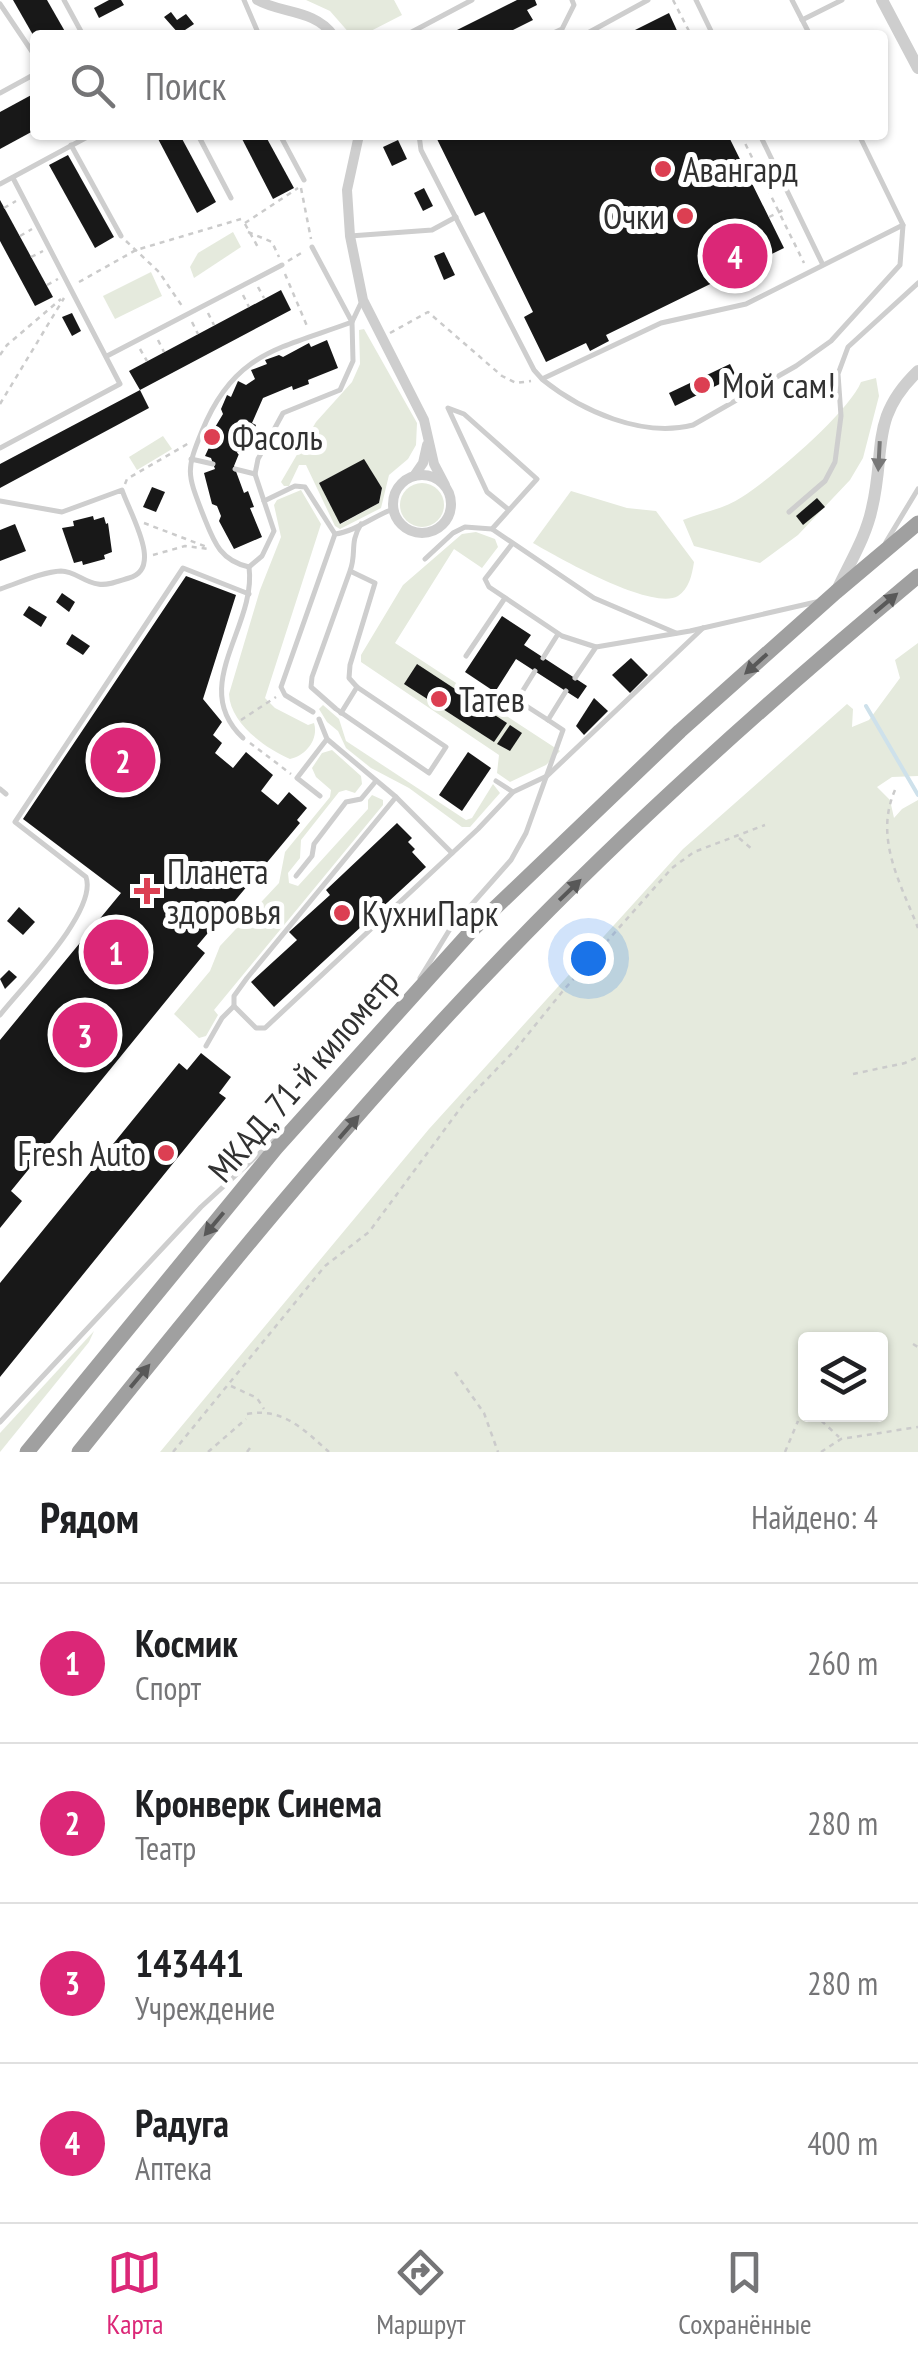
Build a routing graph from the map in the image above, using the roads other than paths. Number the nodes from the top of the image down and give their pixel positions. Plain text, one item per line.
1 (64, 0) edge
2 (244, 0) edge
3 (257, 0) edge
4 (472, 0) edge
5 (572, 0) edge
6 (648, 0) edge
7 (696, 0) edge
8 (792, 0) edge
9 (842, 0) edge
10 (882, 0) edge
11 (0, 4) edge
12 (802, 20) junction
13 (80, 30) edge
14 (257, 30) edge
15 (328, 30) edge
16 (415, 30) edge
17 (560, 30) edge
18 (593, 30) edge
19 (710, 30) edge
20 (807, 30) edge
21 (30, 49) edge
22 (918, 68) edge
23 (30, 77) edge
24 (0, 93) edge
25 (82, 140) edge
26 (201, 140) edge
27 (283, 140) edge
28 (358, 140) edge
29 (420, 140) edge
30 (762, 140) edge
31 (861, 140) edge
32 (71, 146) junction
33 (13, 178) junction
34 (304, 180) road end
35 (0, 184) edge
36 (232, 198) road end
37 (456, 217) junction
38 (903, 225) junction
39 (122, 236) road end
40 (350, 236) junction
41 (312, 246) road end
42 (822, 264) junction
43 (282, 265) road end
44 (918, 283) edge
45 (363, 300) junction
46 (352, 322) junction
47 (106, 356) junction
48 (918, 371) edge
49 (542, 379) junction
50 (429, 439) junction
51 (0, 448) edge
52 (191, 459) junction
53 (213, 464) dead end
54 (235, 469) dead end
55 (256, 474) junction
56 (414, 476) junction
57 (445, 485) junction
58 (918, 489) edge
59 (0, 501) edge
60 (264, 502) junction
61 (393, 509) junction
62 (509, 510) junction
63 (788, 512) dead end
64 (918, 523) edge
65 (361, 524) junction
66 (492, 530) junction
67 (335, 534) junction
68 (513, 542) junction
69 (876, 558) junction
70 (425, 559) dead end
71 (248, 567) junction
72 (350, 571) junction
73 (918, 576) edge
74 (0, 590) edge
75 (249, 594) junction
76 (832, 595) junction
77 (505, 598) junction
78 (703, 628) junction
79 (676, 633) junction
80 (558, 634) junction
81 (596, 647) junction
82 (466, 656) dead end
83 (543, 658) dead end
84 (535, 671) dead end
85 (575, 678) dead end
86 (357, 687) junction
87 (566, 692) dead end
88 (313, 712) dead end
89 (341, 713) junction
90 (319, 720) dead end
91 (548, 720) junction
92 (244, 738) road end
93 (328, 739) junction
94 (547, 776) junction
95 (376, 781) junction
96 (496, 781) dead end
97 (513, 792) junction
98 (320, 796) dead end
99 (396, 796) junction
100 (452, 854) junction
101 (296, 876) dead end
102 (406, 1000) junction
103 (234, 1006) junction
104 (0, 1015) edge
105 (206, 1046) dead end
106 (323, 1095) junction
107 (0, 1422) edge
108 (27, 1452) edge
109 (78, 1452) edge

1 - 13 lane
2 - 14 lane
3 - 15 street
4 - 16 lane
5 - 17 lane
6 - 18 lane
7 - 19 lane
8 - 12 lane
9 - 12 lane
10 - 22 street
11 - 21 lane
12 - 20 lane
23 - 24 lane
25 - 32 lane
26 - 36 lane
27 - 34 lane
28 - 40 street
29 - 37 lane
30 - 42 lane
31 - 38 lane
32 - 33 lane
32 - 39 lane
33 - 35 lane
33 - 47 lane
37 - 40 lane
37 - 49 lane
38 - 42 lane
38 - 49 lane
40 - 45 street
41 - 46 lane
42 - 49 lane
43 - 47 lane
44 - 63 lane
45 - 46 lane
45 - 50 street
46 - 52 lane
46 - 55 lane
47 - 51 lane
48 -> 76 street
50 - 56 street
50 - 57 street
52 - 53 lane
52 - 71 lane
54 - 55 lane
55 - 60 lane
56 - 57 street
56 - 61 street
57 - 61 street
58 - 69 lane
59 - 74 lane
60 - 67 lane
60 - 71 lane
61 - 65 lane
62 - 62 lane
62 - 66 lane
64 - 69 highway, МКАД, 71-й километр
65 - 67 lane
65 - 72 lane
66 - 68 lane
66 - 70 lane
67 - 88 lane
68 - 77 lane
68 - 79 lane
69 - 76 highway, МКАД, 71-й километр
71 - 75 lane
72 - 86 lane
72 - 89 lane
109 -> 73 highway, МКАД, 71-й километр
75 - 92 lane
75 - 104 lane
76 - 78 lane
76 -> 102 highway, МКАД, 71-й километр
77 - 80 lane
77 - 82 lane
78 - 79 lane
78 - 94 lane
79 - 81 lane
80 - 81 lane
80 - 83 lane
81 - 85 lane
84 - 91 lane
86 - 89 lane
86 - 89 lane
87 - 91 lane
90 - 93 lane
91 - 94 lane
93 - 95 lane
93 - 98 lane
94 - 97 lane
94 - 102 lane
95 - 99 lane
95 - 101 lane
96 - 97 lane
97 - 100 lane
99 - 100 lane
99 - 103 lane
100 - 103 lane
102 - 106 highway, МКАД, 71-й километр
103 - 105 lane
106 - 107 lane
106 -> 108 highway, МКАД, 71-й километр

